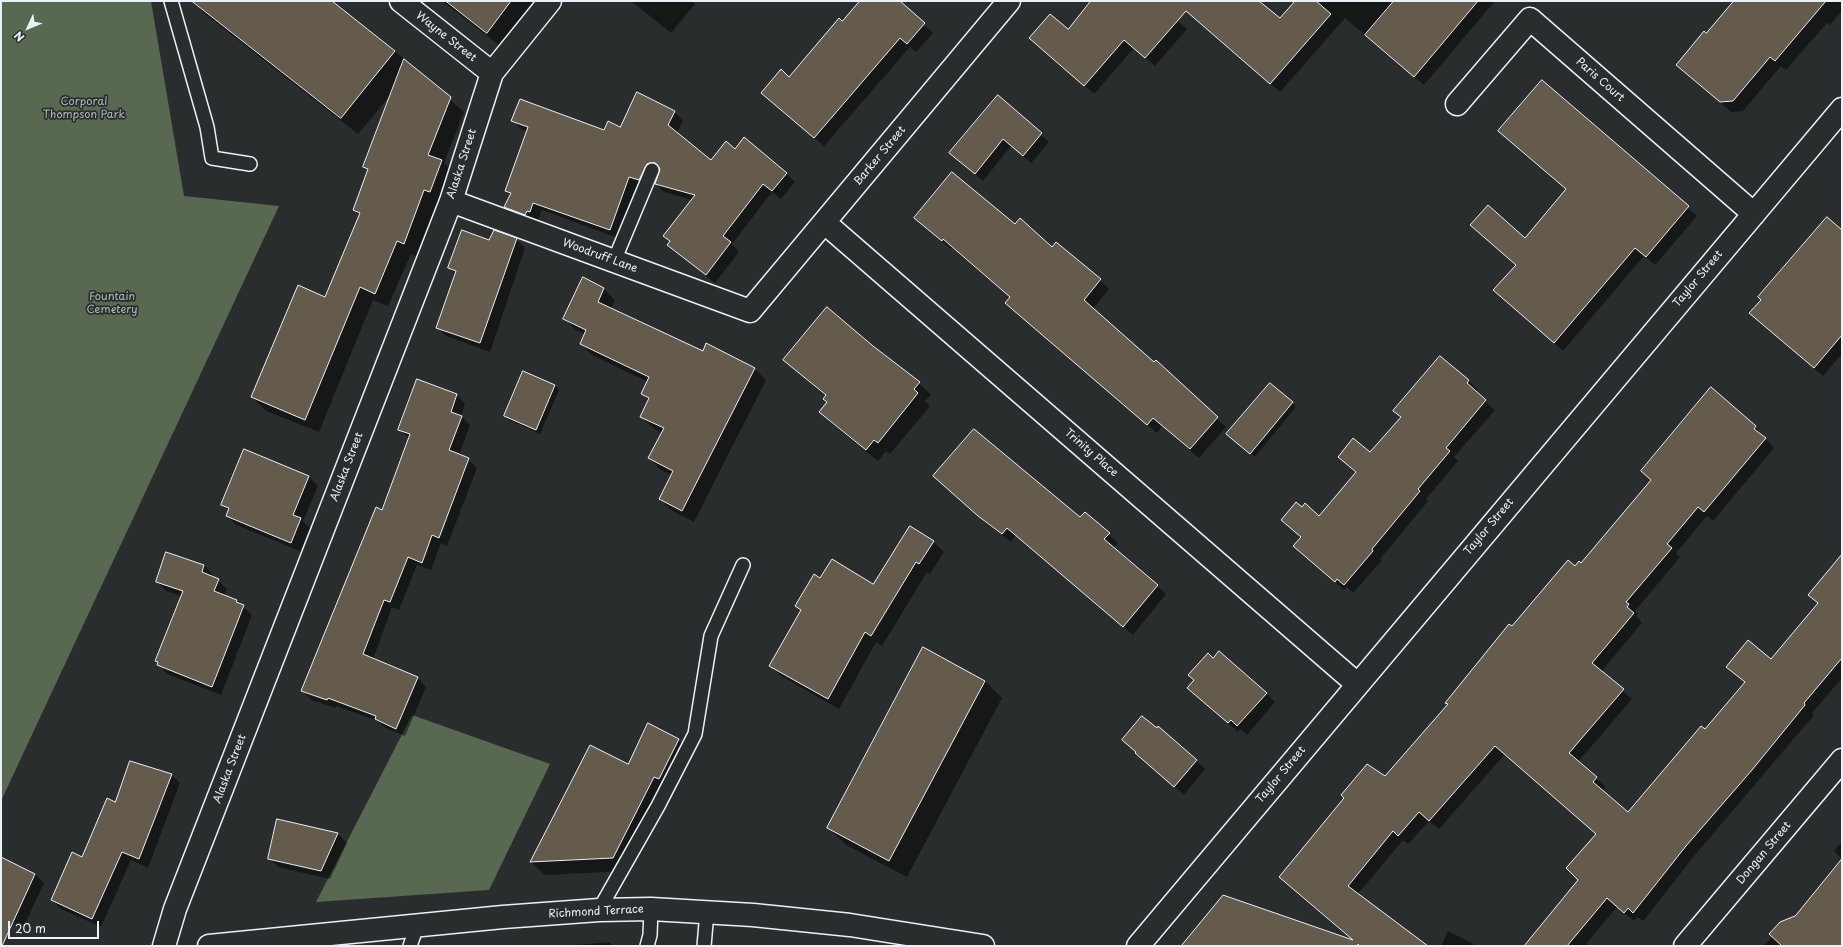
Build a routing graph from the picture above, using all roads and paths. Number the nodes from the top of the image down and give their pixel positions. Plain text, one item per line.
1 (171, 1) edge
2 (401, 1) edge
3 (550, 1) edge
4 (1009, 1) edge
5 (492, 73) junction
6 (1457, 104) dead end
7 (1842, 109) edge
8 (250, 164) dead end
9 (652, 170) dead end
10 (450, 201) junction
11 (1754, 214) junction
12 (824, 223) junction
13 (614, 260) junction
14 (750, 312) joint
15 (743, 565) dead end
16 (1357, 684) junction
17 (1842, 760) edge
18 (651, 909) junction
19 (599, 910) junction
20 (707, 912) junction
21 (414, 936) edge
22 (164, 946) edge
23 (213, 946) edge
24 (647, 946) edge
25 (704, 946) edge
26 (983, 946) edge
27 (1138, 946) edge
28 (1685, 946) edge

1 - 8 lane
2 - 5 street, Wayne Street
3 - 5 street, Alaska Street
4 - 12 street, Barker Street
5 - 10 street, Alaska Street
6 - 11 street, Paris Court
7 - 11 street, Taylor Street
9 - 13 lane
10 - 13 street, Woodruff Lane
10 - 22 street, Alaska Street
11 - 16 street, Taylor Street
12 - 14 street, Barker Street
12 - 16 street, Trinity Place
13 - 14 street, Woodruff Lane
15 - 19 lane
16 - 27 street, Taylor Street
17 - 28 street, Dongan Street
18 - 19 street, Richmond Terrace
18 - 20 street, Richmond Terrace
18 - 24 lane
19 - 21 street, Richmond Terrace
20 - 25 lane
20 - 26 street, Richmond Terrace
21 - 23 street, Richmond Terrace

